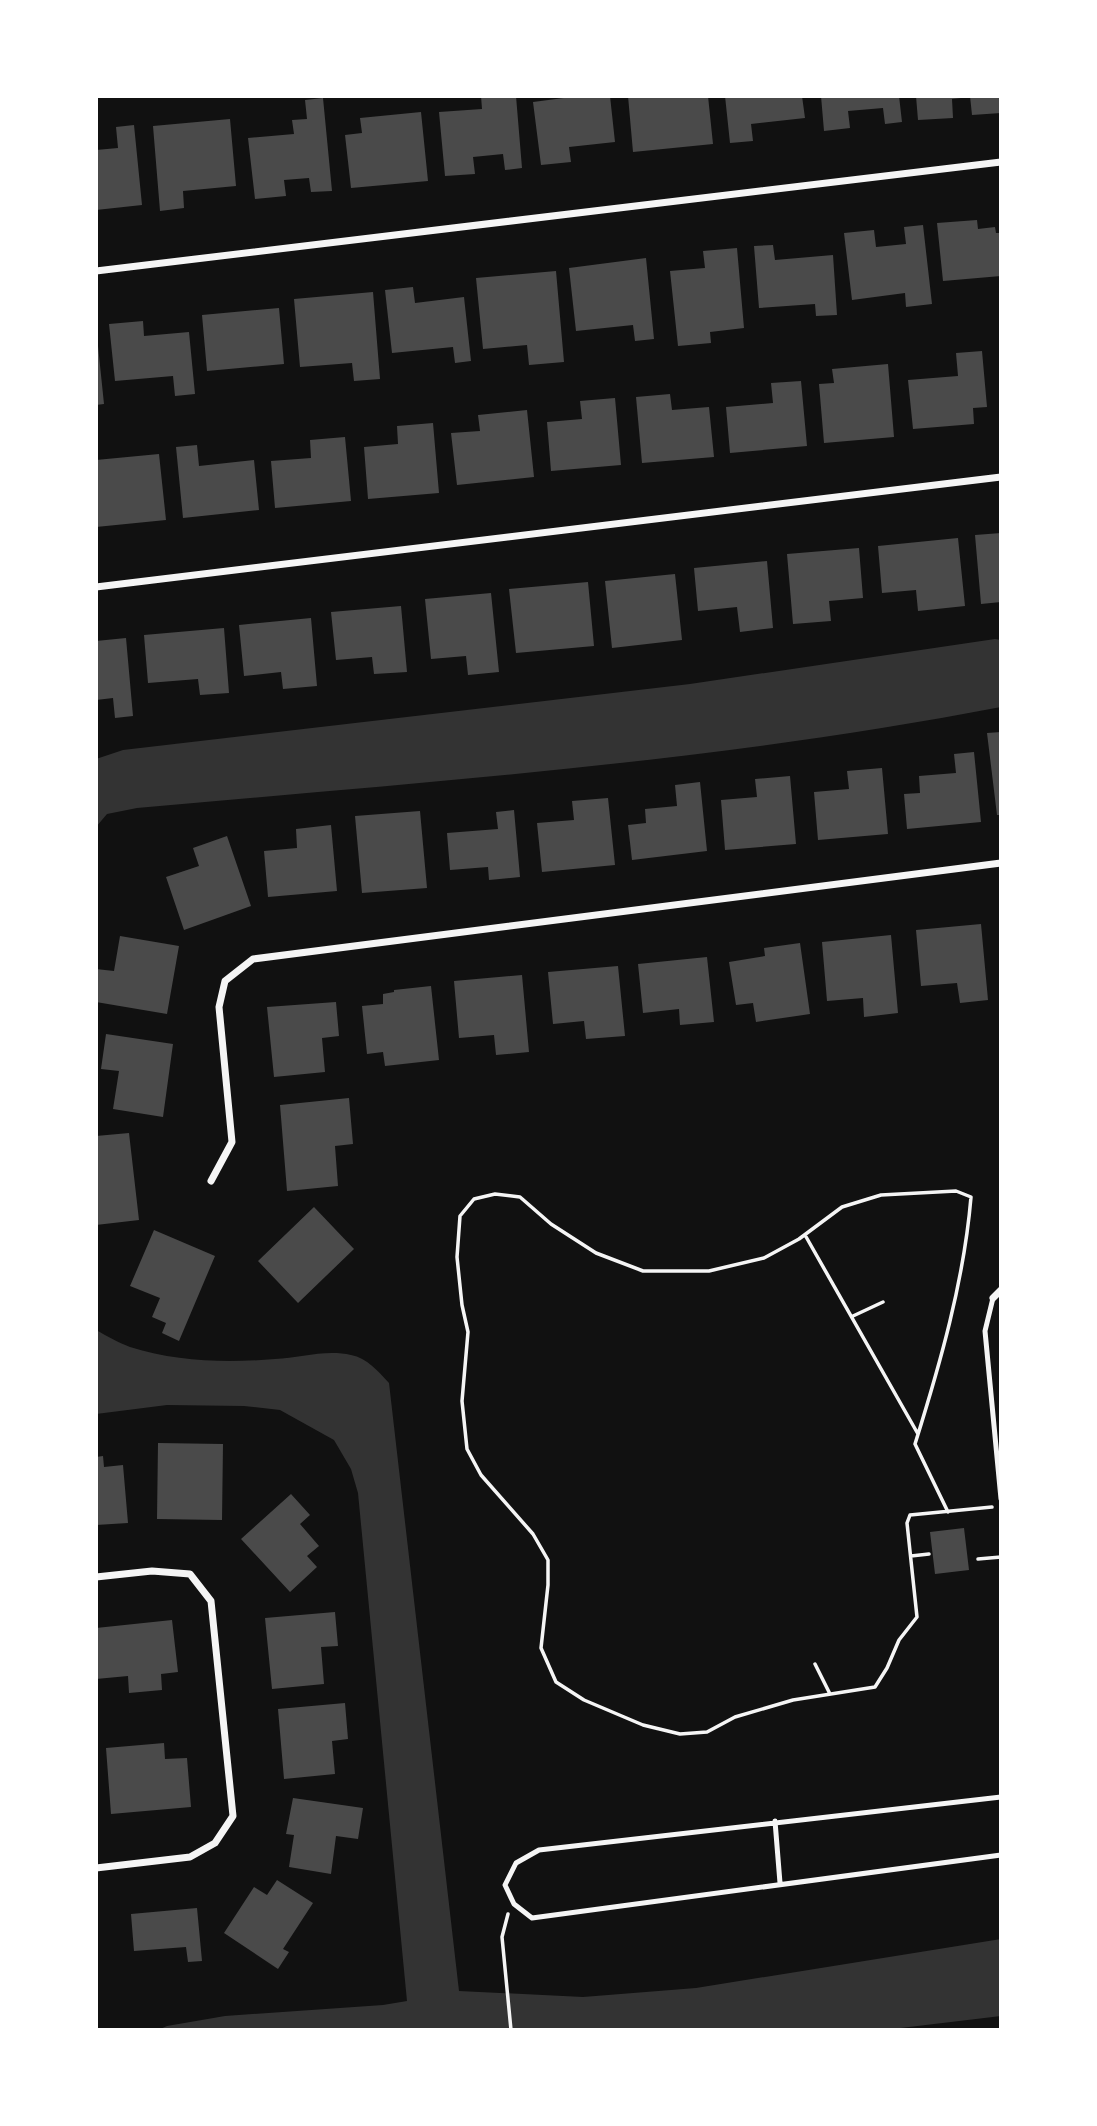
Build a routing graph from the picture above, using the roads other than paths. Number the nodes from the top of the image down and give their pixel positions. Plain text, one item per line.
1 (1001, 162) edge
2 (96, 271) edge
3 (1001, 477) edge
4 (96, 587) edge
5 (1001, 863) edge
6 (211, 1181) dead end
7 (1001, 1290) edge
8 (993, 1298) joint
9 (1001, 1499) edge
10 (96, 1577) edge
11 (1001, 1797) edge
12 (775, 1822) junction
13 (1001, 1855) edge
14 (96, 1868) edge
15 (780, 1884) junction

1 - 2 street
3 - 4 street
5 - 6 street
7 - 8 street
8 - 9 lane
10 - 14 street
11 - 12 lane
12 - 15 lane
12 - 15 lane
13 - 15 lane

